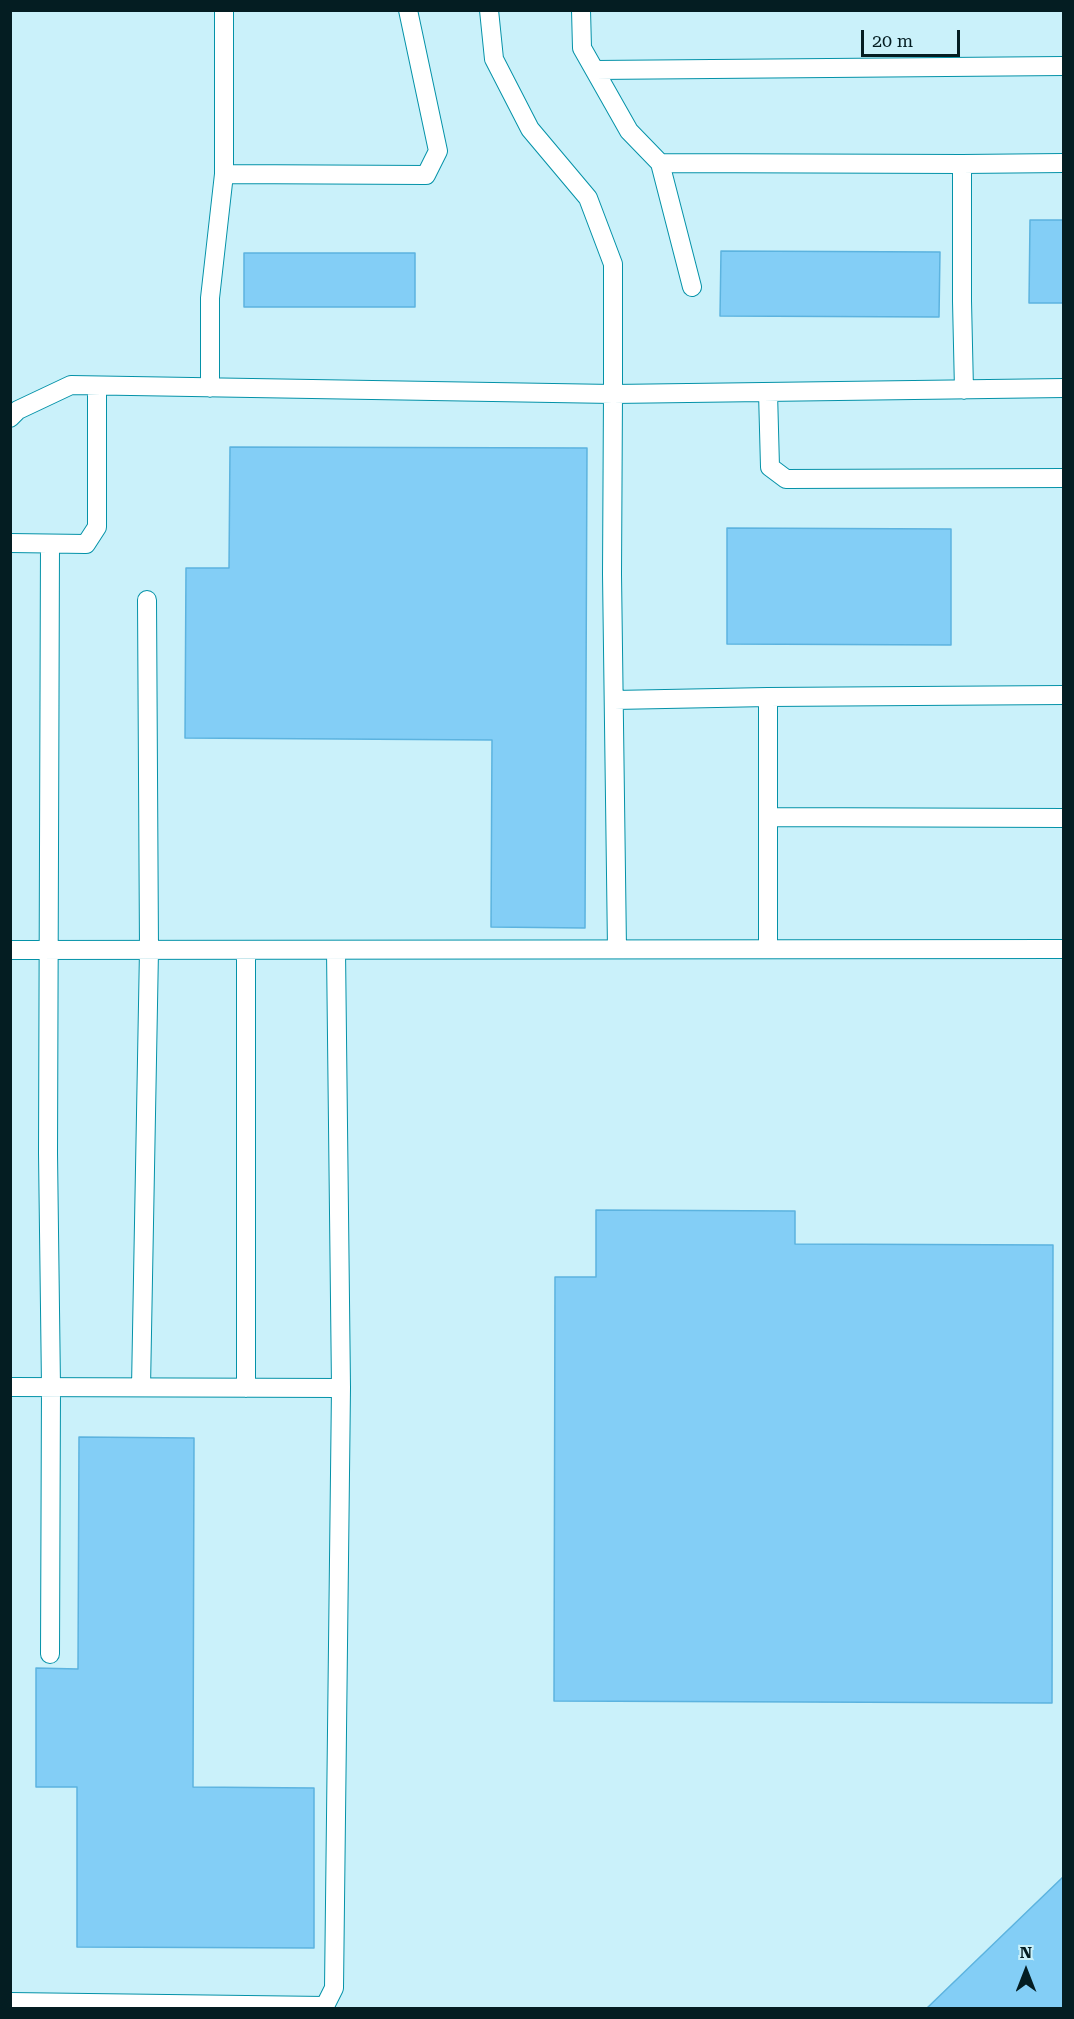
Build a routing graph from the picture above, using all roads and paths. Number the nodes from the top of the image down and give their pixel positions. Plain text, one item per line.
1 (224, 10) edge
2 (408, 10) edge
3 (489, 10) edge
4 (580, 10) edge
5 (1064, 66) edge
6 (594, 70) junction
7 (660, 163) junction
8 (1064, 163) edge
9 (962, 164) junction
10 (224, 174) junction
11 (692, 287) dead end
12 (97, 386) junction
13 (210, 388) junction
14 (1064, 388) edge
15 (964, 390) junction
16 (768, 392) junction
17 (613, 394) junction
18 (10, 418) edge
19 (1064, 478) edge
20 (10, 543) edge
21 (50, 544) junction
22 (147, 600) dead end
23 (1064, 695) edge
24 (768, 698) junction
25 (614, 700) junction
26 (768, 817) junction
27 (1064, 818) edge
28 (617, 949) junction
29 (768, 949) junction
30 (1064, 949) edge
31 (10, 950) edge
32 (48, 950) junction
33 (149, 950) junction
34 (246, 950) junction
35 (336, 950) junction
36 (10, 1387) edge
37 (51, 1387) junction
38 (141, 1387) junction
39 (246, 1388) junction
40 (341, 1388) junction
41 (50, 1654) dead end
42 (10, 2002) edge

1 - 10 lane
2 - 10 lane
3 - 17 lane
4 - 6 lane
5 - 6 lane
6 - 7 lane
7 - 9 lane
7 - 11 lane
8 - 9 lane
9 - 15 lane
10 - 13 lane
12 - 13 lane
12 - 18 lane
12 - 21 lane
13 - 17 lane
14 - 15 lane
15 - 16 lane
16 - 17 lane
16 - 19 lane
17 - 25 lane
20 - 21 lane
21 - 32 lane
22 - 33 lane
23 - 24 lane
24 - 25 lane
24 - 26 lane
25 - 28 lane
26 - 27 lane
26 - 29 lane
28 - 29 lane
28 - 35 lane
29 - 30 lane
31 - 32 lane
32 - 33 lane
32 - 37 lane
33 - 34 lane
33 - 38 lane
34 - 35 lane
34 - 39 lane
35 - 40 lane
36 - 37 lane
37 - 38 lane
37 - 41 lane
38 - 39 lane
39 - 40 lane
40 - 42 lane

